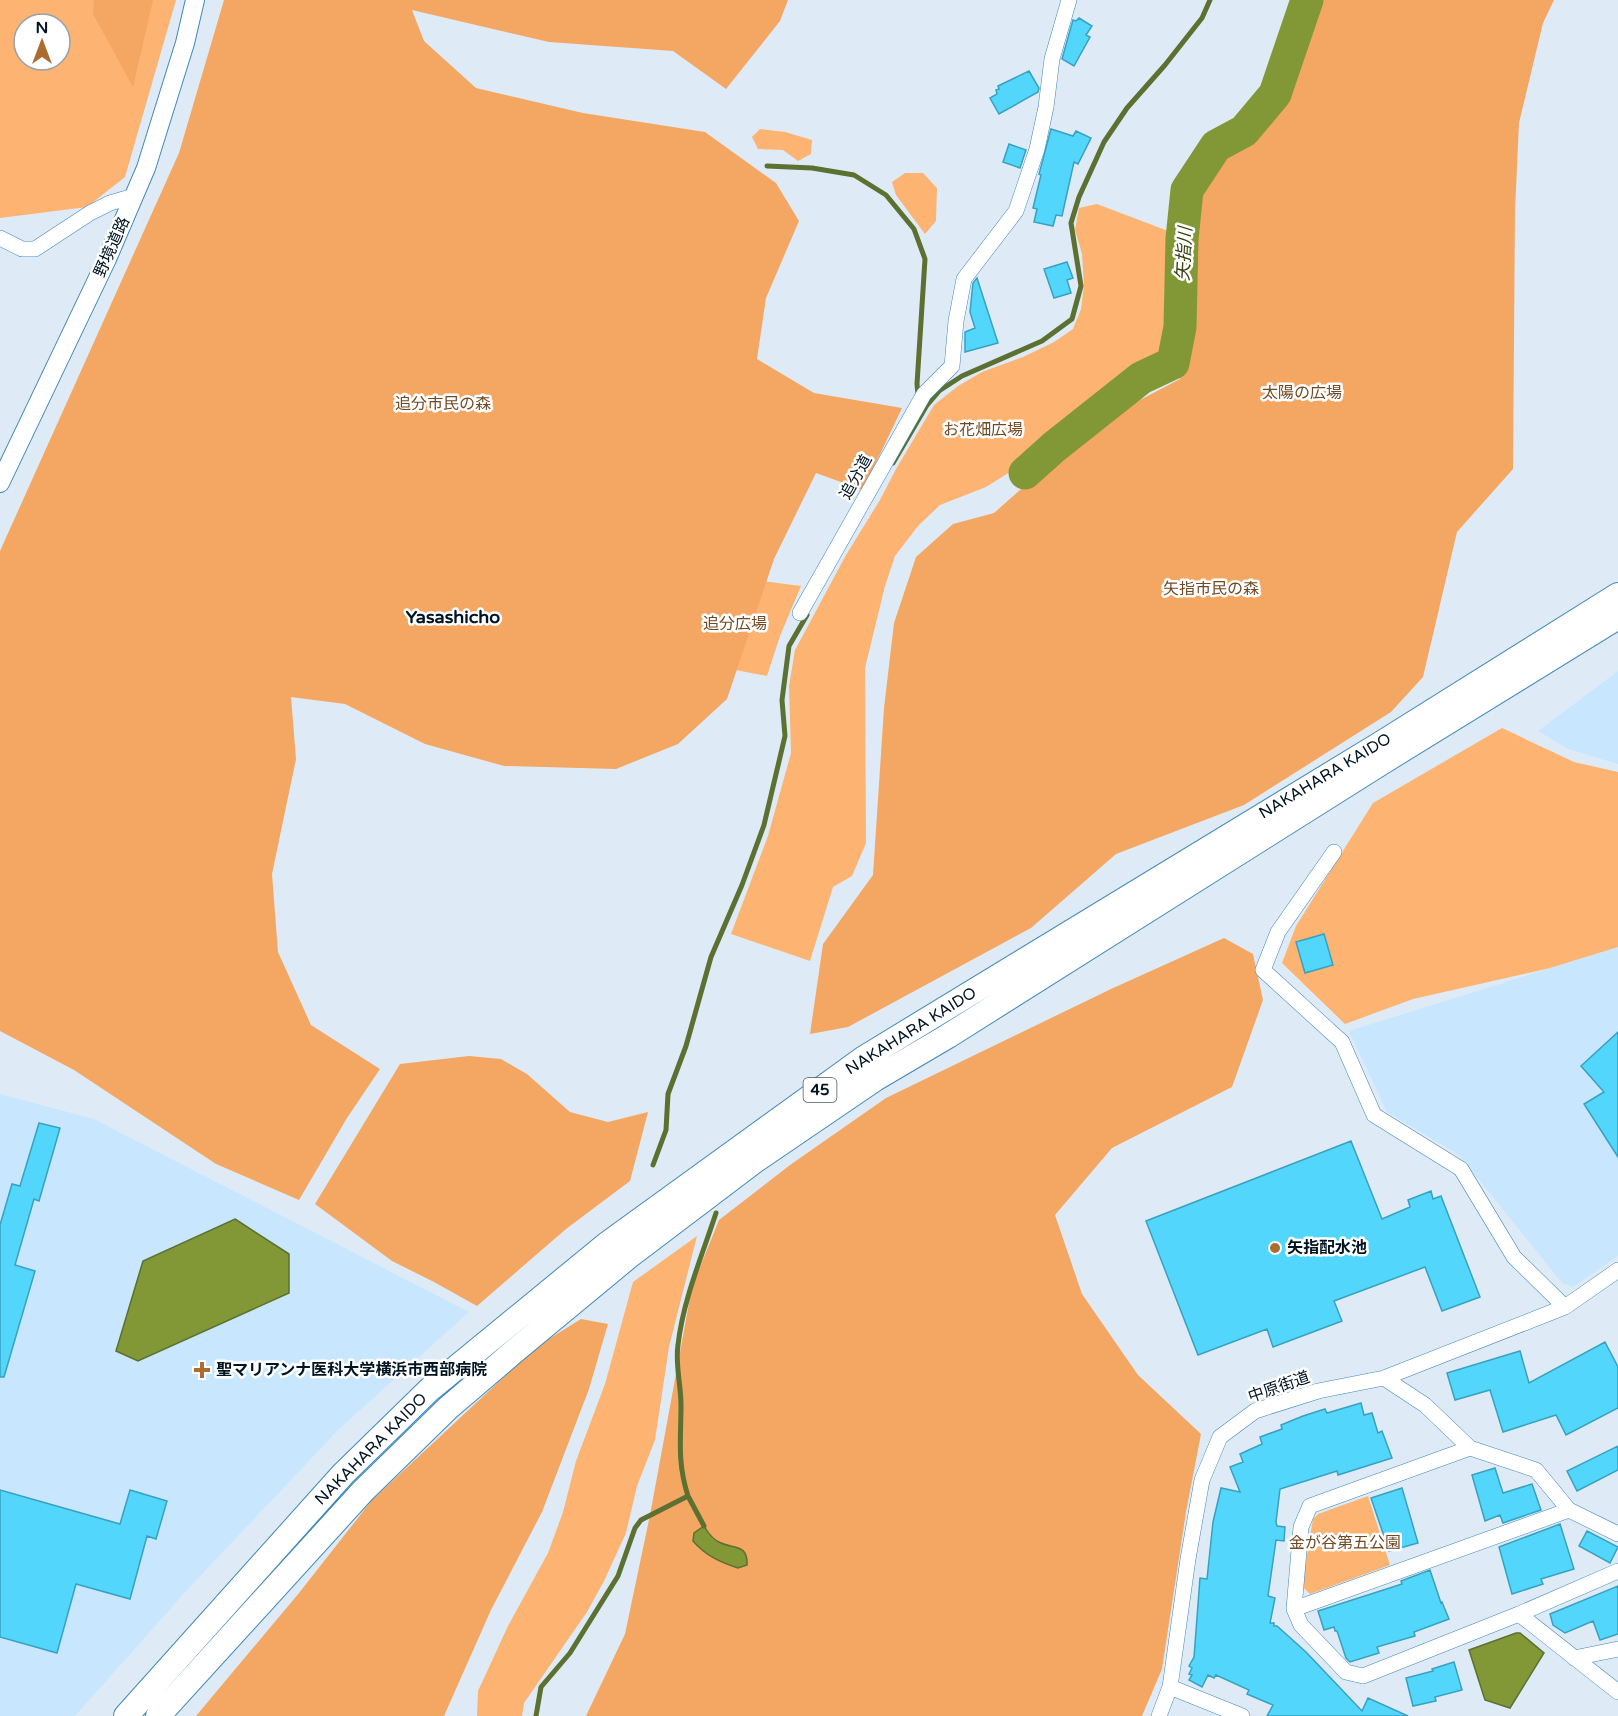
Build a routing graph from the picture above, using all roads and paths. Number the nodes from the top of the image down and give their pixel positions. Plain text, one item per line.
1 (195, 0) edge
2 (1069, 0) edge
3 (134, 196) junction
4 (0, 238) edge
5 (0, 483) edge
6 (1618, 596) edge
7 (800, 613) dead end
8 (1618, 617) edge
9 (1334, 852) dead end
10 (1618, 1270) edge
11 (1565, 1307) junction
12 (1384, 1378) junction
13 (1470, 1448) junction
14 (1569, 1510) junction
15 (1618, 1534) edge
16 (1618, 1571) edge
17 (1294, 1609) junction
18 (1519, 1614) junction
19 (1618, 1649) edge
20 (1574, 1658) junction
21 (1170, 1686) junction
22 (1618, 1692) edge
23 (126, 1716) edge
24 (158, 1716) edge
25 (1159, 1716) edge
26 (1242, 1716) edge

1 - 3 street, 野境道路
2 - 7 street, 追分道
3 - 4 street
3 - 5 street, 野境道路
6 - 23 main road, NAKAHARA KAIDO / 45
8 - 24 main road, NAKAHARA KAIDO / 45
9 - 11 street
10 - 11 street, 中原街道
11 - 12 street, 中原街道
12 - 13 street
12 - 21 street, 中原街道
13 - 14 street
13 - 17 street
14 - 15 street
14 - 17 street
16 - 18 street
17 - 18 street
18 - 20 street
19 - 20 street
20 - 22 street
21 - 25 street, 中原街道
21 - 26 street

